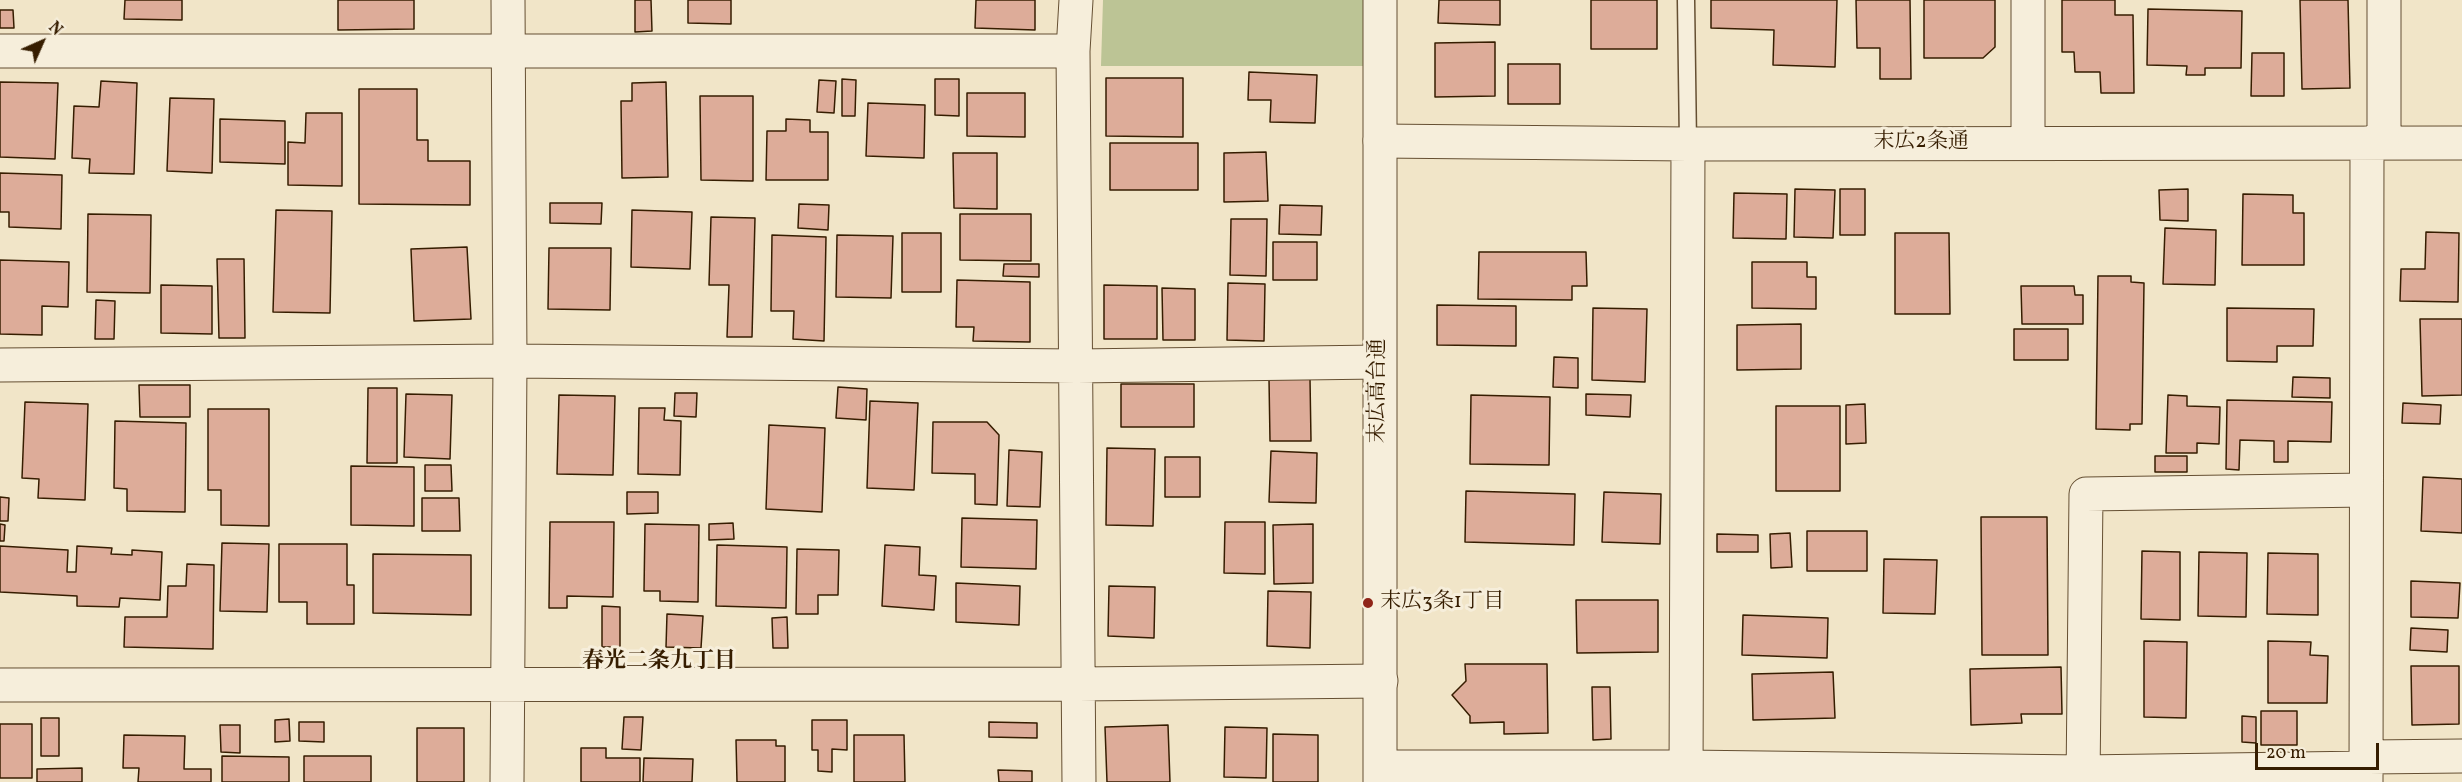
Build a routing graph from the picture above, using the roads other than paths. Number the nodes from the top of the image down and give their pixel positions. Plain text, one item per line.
1 (508, 0) edge
2 (1076, 0) edge
3 (1380, 0) edge
4 (1686, 0) edge
5 (2028, 0) edge
6 (2384, 0) edge
7 (0, 51) edge
8 (1073, 51) junction
9 (507, 53) junction
10 (1380, 141) junction
11 (2028, 143) junction
12 (2376, 143) junction
13 (2462, 143) edge
14 (1688, 144) junction
15 (510, 362) junction
16 (1379, 362) junction
17 (0, 365) edge
18 (1077, 366) junction
19 (2366, 490) junction
20 (1381, 681) junction
21 (507, 684) junction
22 (1078, 684) junction
23 (0, 685) edge
24 (2462, 756) edge
25 (2367, 769) edge
26 (1381, 775) edge
27 (1686, 775) edge
28 (2082, 777) edge
29 (507, 782) edge
30 (1079, 782) edge

1 - 9 street
2 - 8 street
3 - 10 street, 末広高台通
4 - 14 lane
5 - 11 street
6 - 12 street
7 - 9 street
8 - 9 street
8 - 18 street
9 - 15 street
10 - 14 street, 末広2条通
10 - 16 street, 末広高台通
11 - 12 street, 末広2条通
11 - 14 street, 末広2条通
12 - 13 street, 末広2条通
12 - 19 street
14 - 27 street
15 - 17 street
15 - 18 street
15 - 21 street
16 - 18 street
16 - 20 street, 末広高台通
18 - 22 street
19 - 25 street
19 - 28 street
20 - 22 street
20 - 26 street, 末広高台通
21 - 22 street
21 - 23 street
21 - 29 street
22 - 30 street
24 - 25 street
25 - 28 street
26 - 27 street
27 - 28 street

